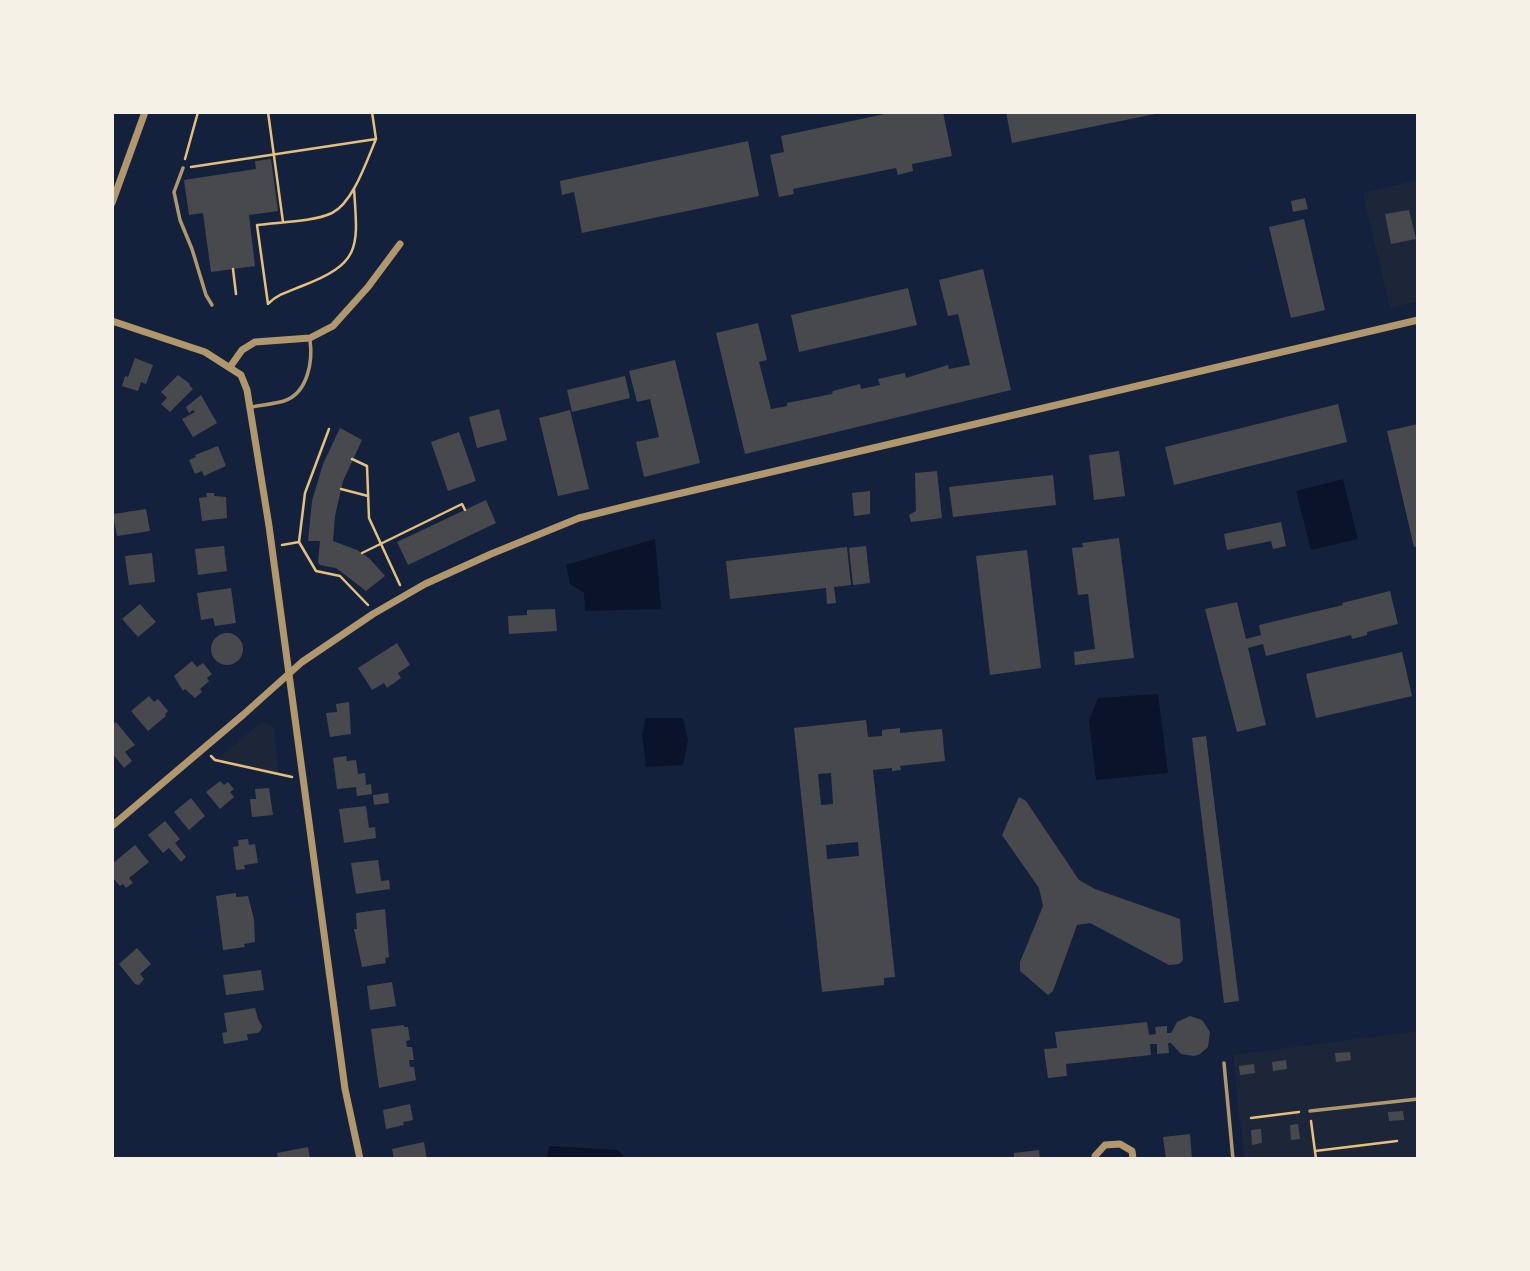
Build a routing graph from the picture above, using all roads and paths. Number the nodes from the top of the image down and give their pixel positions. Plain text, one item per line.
1 (145, 112) edge
2 (198, 112) edge
3 (268, 112) edge
4 (372, 112) edge
5 (376, 139) junction
6 (273, 155) junction
7 (183, 168) junction
8 (354, 189) junction
9 (112, 203) edge
10 (283, 222) junction
11 (400, 244) dead end
12 (233, 269) dead end
13 (236, 294) dead end
14 (212, 305) dead end
15 (1418, 320) edge
16 (112, 321) edge
17 (310, 338) junction
18 (230, 367) junction
19 (251, 407) junction
20 (329, 429) dead end
21 (352, 459) dead end
22 (341, 489) dead end
23 (368, 496) junction
24 (465, 510) dead end
25 (299, 542) junction
26 (380, 542) junction
27 (272, 546) junction
28 (362, 553) dead end
29 (405, 594) junction
30 (373, 614) junction
31 (289, 675) junction
32 (204, 748) junction
33 (302, 780) junction
34 (112, 826) edge
35 (1224, 1063) dead end
36 (1418, 1098) edge
37 (1310, 1111) junction
38 (1251, 1118) dead end
39 (1397, 1142) dead end
40 (1315, 1151) junction
41 (360, 1159) edge
42 (1096, 1159) edge
43 (1133, 1159) edge
44 (1233, 1159) edge
45 (1316, 1159) edge

1 - 9 street
2 - 7 path
3 - 6 path
4 - 5 path
5 - 6 path
5 - 8 path
6 - 7 path
6 - 10 path
7 - 14 lane
8 - 10 path
8 - 10 path
11 - 17 street
12 - 13 path
15 - 29 street
16 - 18 street
17 - 18 street
17 - 19 lane
18 - 19 street
19 - 27 street
20 - 25 path
21 - 23 path
22 - 23 path
23 - 26 path
24 - 26 path
25 - 27 path
25 - 30 path
26 - 28 path
26 - 29 path
27 - 31 street
29 - 30 street
30 - 31 street
31 - 32 street
31 - 33 street
32 - 33 path
32 - 34 street
33 - 41 street
35 - 44 lane
36 - 37 lane
37 - 38 path
37 - 40 path
39 - 40 path
40 - 45 path
42 - 43 street

